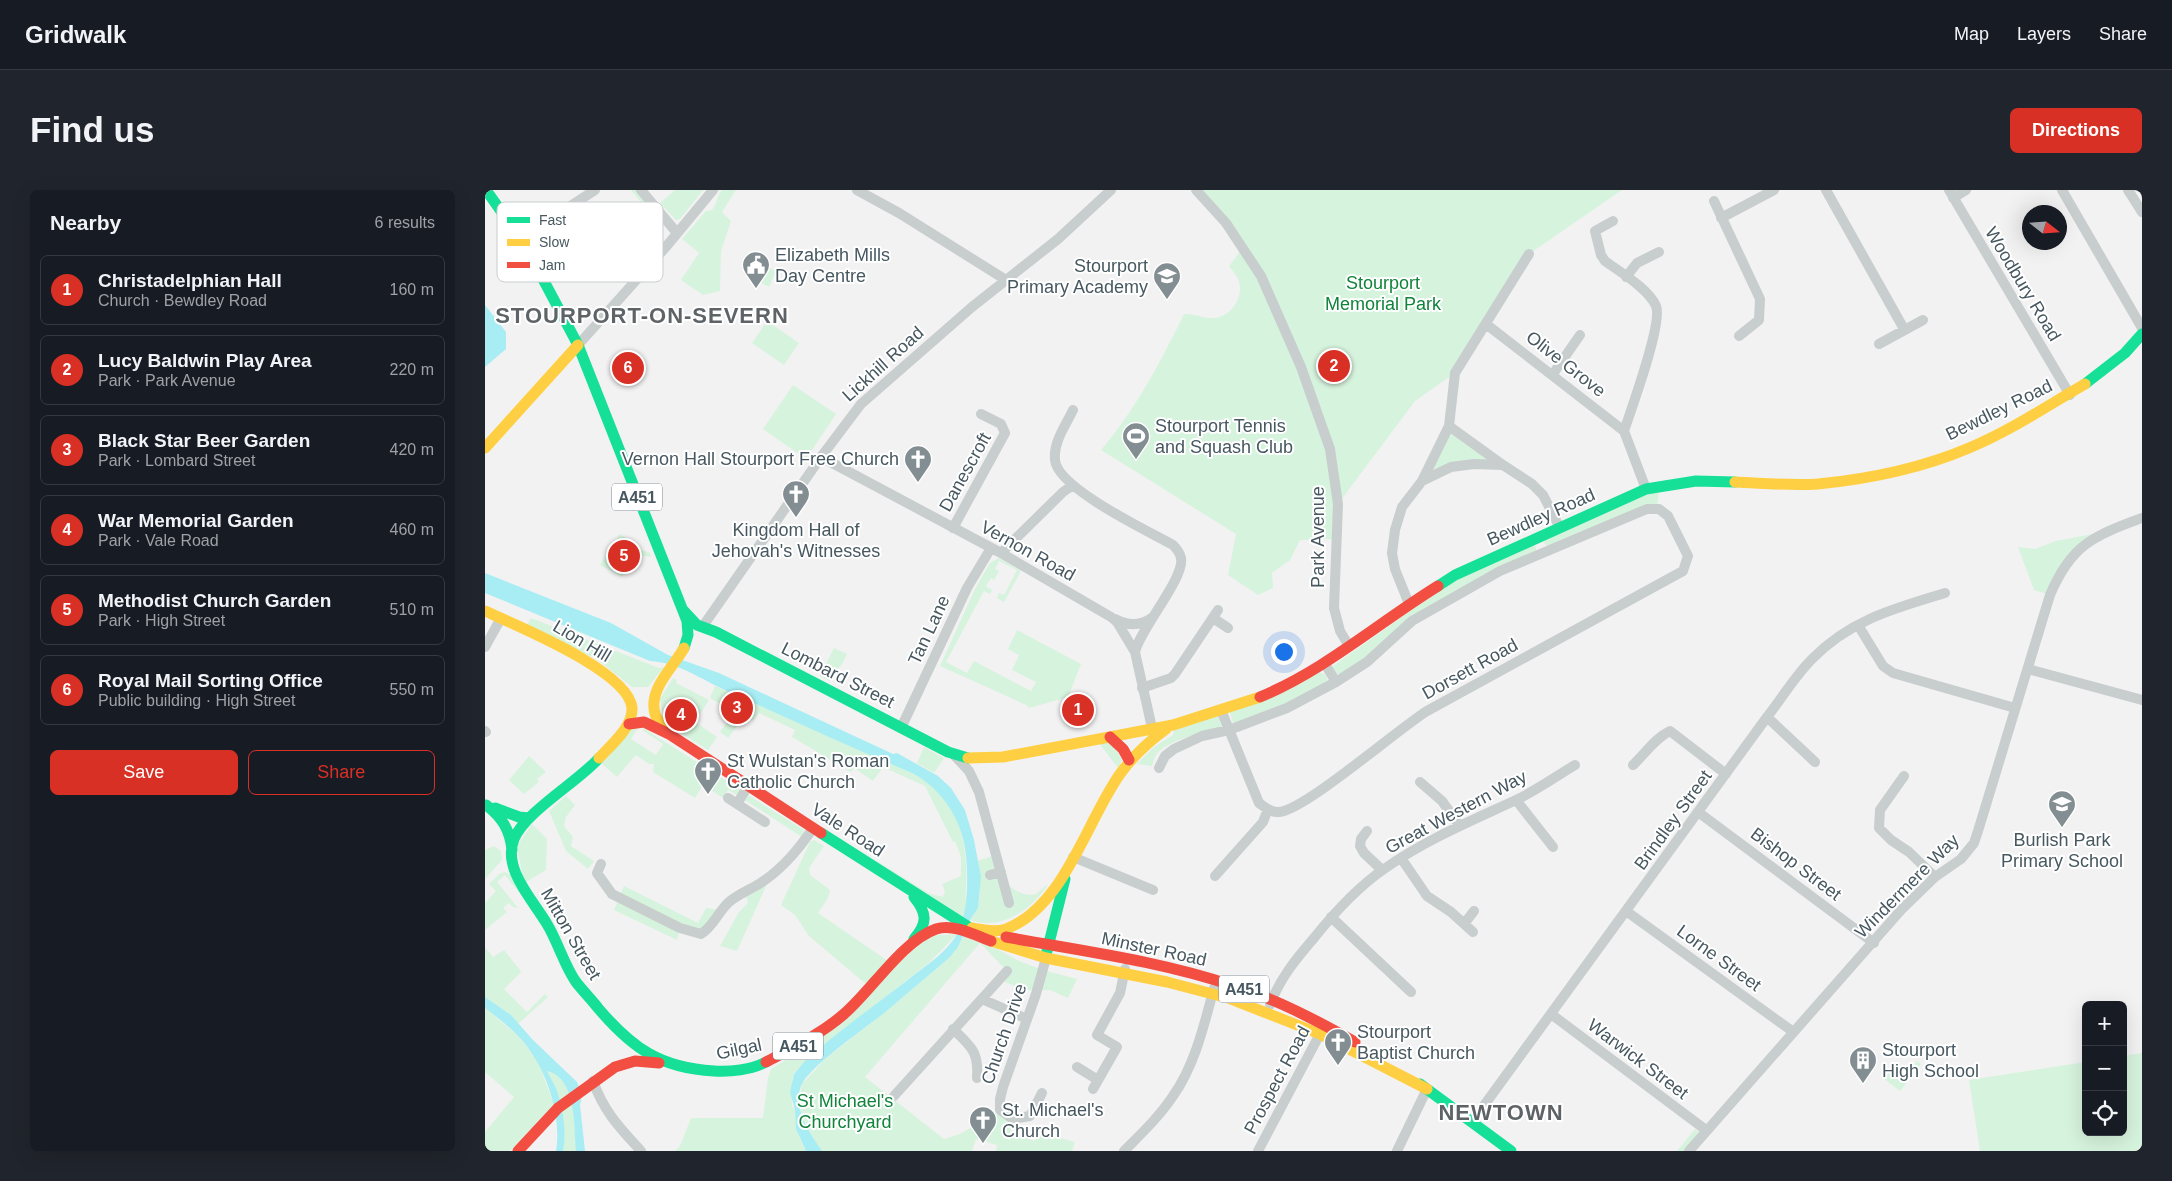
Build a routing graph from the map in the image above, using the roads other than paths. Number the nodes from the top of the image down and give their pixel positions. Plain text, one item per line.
1 (486, 190) edge
2 (595, 190) edge
3 (641, 190) edge
4 (713, 190) edge
5 (857, 190) edge
6 (1111, 190) edge
7 (1196, 190) edge
8 (1774, 190) edge
9 (1825, 190) edge
10 (1967, 190) edge
11 (2062, 190) edge
12 (2128, 190) edge
13 (1951, 194) edge
14 (1714, 201) dead end
15 (577, 202) edge
16 (651, 202) edge
17 (497, 206) edge
18 (2142, 212) edge
19 (663, 216) edge
20 (1721, 218) junction
21 (1613, 221) dead end
22 (677, 233) junction
23 (663, 249) edge
24 (1659, 252) dead end
25 (1529, 254) dead end
26 (1626, 277) junction
27 (1006, 280) junction
28 (544, 282) edge
29 (634, 282) edge
30 (1923, 320) dead end
31 (1486, 324) junction
32 (2142, 328) edge
33 (1904, 329) junction
34 (2142, 334) edge
35 (1581, 335) dead end
36 (1739, 336) dead end
37 (1879, 344) dead end
38 (578, 345) junction
39 (570, 355) junction
40 (584, 358) junction
41 (1553, 374) junction
42 (2070, 395) junction
43 (1073, 410) dead end
44 (981, 414) dead end
45 (1449, 426) junction
46 (1624, 431) junction
47 (485, 448) edge
48 (821, 457) junction
49 (1503, 465) junction
50 (1422, 480) junction
51 (1073, 485) junction
52 (1646, 489) junction
53 (2142, 518) edge
54 (953, 528) junction
55 (1560, 528) junction
56 (1538, 536) junction
57 (991, 548) junction
58 (1545, 552) junction
59 (1001, 553) junction
60 (1688, 556) joint
61 (1945, 594) dead end
62 (1409, 604) junction
63 (485, 610) edge
64 (682, 610) junction
65 (1155, 614) junction
66 (1111, 617) junction
67 (501, 618) junction
68 (1858, 625) junction
69 (703, 626) junction
70 (1228, 628) dead end
71 (1349, 646) junction
72 (485, 647) edge
73 (682, 652) junction
74 (1135, 652) junction
75 (1325, 664) junction
76 (2029, 669) junction
77 (1336, 682) junction
78 (659, 684) junction
79 (1142, 688) junction
80 (625, 691) junction
81 (2142, 700) edge
82 (2015, 708) junction
83 (1221, 710) junction
84 (1767, 717) junction
85 (629, 724) junction
86 (1173, 725) junction
87 (901, 728) junction
88 (1152, 728) junction
89 (1229, 730) junction
90 (669, 734) junction
91 (1110, 737) junction
92 (955, 756) junction
93 (1129, 760) junction
94 (1815, 762) dead end
95 (1575, 765) dead end
96 (1633, 766) dead end
97 (1159, 768) dead end
98 (1726, 774) junction
99 (1904, 776) dead end
100 (1420, 782) dead end
101 (749, 786) junction
102 (728, 798) dead end
103 (1516, 800) junction
104 (737, 804) junction
105 (486, 805) edge
106 (1267, 810) junction
107 (1698, 812) junction
108 (529, 818) junction
109 (765, 822) dead end
110 (1459, 825) junction
111 (813, 828) junction
112 (1367, 831) dead end
113 (1553, 847) dead end
114 (512, 851) junction
115 (1073, 857) junction
116 (1401, 858) junction
117 (601, 864) dead end
118 (1382, 870) junction
119 (1001, 872) junction
120 (990, 875) dead end
121 (1215, 876) dead end
122 (1935, 877) junction
123 (1056, 886) junction
124 (908, 890) junction
125 (1153, 890) dead end
126 (1009, 902) dead end
127 (1626, 911) junction
128 (1475, 912) dead end
129 (1331, 917) junction
130 (1464, 924) junction
131 (957, 925) junction
132 (970, 929) junction
133 (1473, 932) dead end
134 (1873, 943) junction
135 (910, 944) junction
136 (1045, 944) junction
137 (1041, 957) junction
138 (1126, 960) junction
139 (1007, 971) dead end
140 (1124, 973) junction
141 (1216, 980) junction
142 (1411, 992) dead end
143 (1212, 993) junction
144 (982, 999) junction
145 (1272, 1000) junction
146 (1267, 1012) junction
147 (1551, 1014) junction
148 (1027, 1019) junction
149 (614, 1027) junction
150 (953, 1029) junction
151 (1323, 1029) junction
152 (1792, 1031) junction
153 (1077, 1067) dead end
154 (680, 1068) junction
155 (977, 1078) dead end
156 (1098, 1080) junction
157 (593, 1081) junction
158 (1093, 1089) dead end
159 (1427, 1089) junction
160 (1042, 1093) dead end
161 (893, 1096) dead end
162 (1472, 1122) junction
163 (1706, 1130) junction
164 (518, 1151) edge
165 (641, 1151) edge
166 (1124, 1151) edge
167 (1258, 1151) edge
168 (1397, 1151) edge
169 (1511, 1151) edge
170 (1689, 1151) edge

1 - 17 main road, A451
2 - 15 street
3 - 16 street
4 - 22 street
5 - 27 street
6 - 27 street, Lickhill Road
7 - 71 street, Park Avenue
8 - 20 street
9 - 33 street
10 - 13 street
11 - 32 street
12 - 18 street
13 - 42 street, Woodbury Road
14 - 20 street
19 - 22 street
20 - 36 street
21 - 26 street
22 - 23 street
24 - 26 street
25 - 31 street
26 - 46 street
27 - 48 street, Lickhill Road
28 - 38 main road, A451
29 - 38 street
30 - 33 street
31 - 41 street, Olive Grove
31 - 45 street
33 - 37 street
34 - 42 main road, Bewdley Road
35 - 41 street
38 - 39 main road
38 - 40 main road, A451
39 - 40 main road
39 - 47 main road
40 - 64 main road, A451
41 - 46 street, Olive Grove
42 - 52 main road, Bewdley Road
43 - 51 street
44 - 54 street, Danescroft
45 - 49 street
45 - 50 street
46 - 52 street
48 - 54 street, Vernon Road
48 - 69 street, Lickhill Road
49 - 50 street
49 - 55 street
50 - 62 street
51 - 59 street
51 - 65 street
52 - 55 main road, Bewdley Road
53 - 76 street, Windermere Way
54 - 57 street, Vernon Road
55 - 56 main road, Bewdley Road
56 - 58 street
56 - 62 main road, Bewdley Road
57 - 59 street, Vernon Road
57 - 87 street, Tan Lane
58 - 60 street, Bewdley Road
58 - 77 street, Bewdley Road
59 - 66 street, Vernon Road
60 - 106 street, Dorsett Road
61 - 68 street, Brindley Street
62 - 71 main road, Bewdley Road
63 - 67 main road, Lion Hill
64 - 69 main road, Lombard Street
64 - 73 main road, A451
65 - 66 street
65 - 74 street
66 - 74 street, Vernon Road
67 - 72 street
67 - 80 main road, Lion Hill
68 - 82 street
68 - 84 street, Brindley Street
69 - 73 main road
69 - 87 main road, Lombard Street
70 - 79 street
71 - 75 main road, Bewdley Road
73 - 78 main road
74 - 79 street, Vernon Road
75 - 77 street
75 - 83 main road, Bewdley Road
76 - 81 street
76 - 82 street, Windermere Way
77 - 89 street, Bewdley Road
78 - 80 main road
78 - 90 main road
79 - 88 street, Vernon Road
80 - 85 main road
82 - 122 street, Windermere Way
83 - 86 main road, Bewdley Road
83 - 89 street
84 - 94 street
84 - 98 street, Brindley Street
85 - 90 main road, A451
85 - 108 main road
86 - 88 main road, Bewdley Road
86 - 93 main road
87 - 92 main road, Lombard Street
88 - 91 main road, Bewdley Road
89 - 97 street, Bewdley Road
89 - 106 street
90 - 101 main road, Vale Road / A451
91 - 92 main road, Bewdley Road
91 - 93 main road
92 - 119 street
93 - 115 main road
95 - 103 street, Great Western Way
96 - 98 street
98 - 107 street, Brindley Street
99 - 122 street
100 - 110 street
101 - 104 street
101 - 111 main road, Vale Road / A451
102 - 104 street
103 - 110 street, Great Western Way
103 - 113 street
104 - 109 street
105 - 108 main road
105 - 114 main road, Mitton Street
106 - 121 street
107 - 127 street, Brindley Street
107 - 134 street, Bishop Street
108 - 114 main road
110 - 116 street, Great Western Way
111 - 117 street
111 - 124 main road, Vale Road / A451
112 - 118 street
114 - 149 main road, Mitton Street / A451
115 - 123 main road
115 - 125 street
115 - 136 main road
116 - 118 street, Great Western Way
116 - 130 street
118 - 129 street, Great Western Way
119 - 120 street
119 - 126 street
122 - 134 street, Windermere Way
123 - 132 main road
123 - 136 main road
124 - 131 main road, Vale Road / A451
124 - 135 main road
127 - 147 street, Brindley Street
127 - 152 street, Lorne Street
128 - 130 street
129 - 142 street
129 - 145 street, Great Western Way
130 - 133 street
131 - 132 main road, A451
131 - 135 main road, Gilgal / A451
132 - 136 main road, Minster Road / A451
132 - 137 main road, Minster Road / A451
134 - 152 street, Windermere Way
135 - 154 main road, Gilgal / A451
136 - 137 main road
136 - 138 main road, Minster Road / A451
137 - 140 main road, Minster Road / A451
137 - 148 street, Church Drive
138 - 140 street
138 - 141 main road, Minster Road / A451
139 - 144 street
140 - 143 main road, Minster Road / A451
140 - 156 street
141 - 143 street
141 - 145 main road, Minster Road / A451
143 - 146 main road, Minster Road / A451
143 - 166 street
144 - 148 street
144 - 150 street
145 - 146 street, Great Western Way
145 - 151 main road, Minster Road / A451
146 - 151 main road, Minster Road / A451
147 - 162 street, Brindley Street
147 - 163 street, Warwick Street
148 - 160 street, Church Drive
149 - 154 main road, Gilgal / A451
149 - 157 main road
150 - 155 street
150 - 161 street
151 - 159 main road, Minster Road / A451
151 - 167 street, Prospect Road
152 - 163 street, Windermere Way
153 - 156 street
154 - 157 main road
156 - 158 street
157 - 164 main road
157 - 165 street
159 - 162 main road, Minster Road / A451
159 - 168 street
162 - 169 main road, Minster Road / A451
163 - 170 street, Windermere Way

